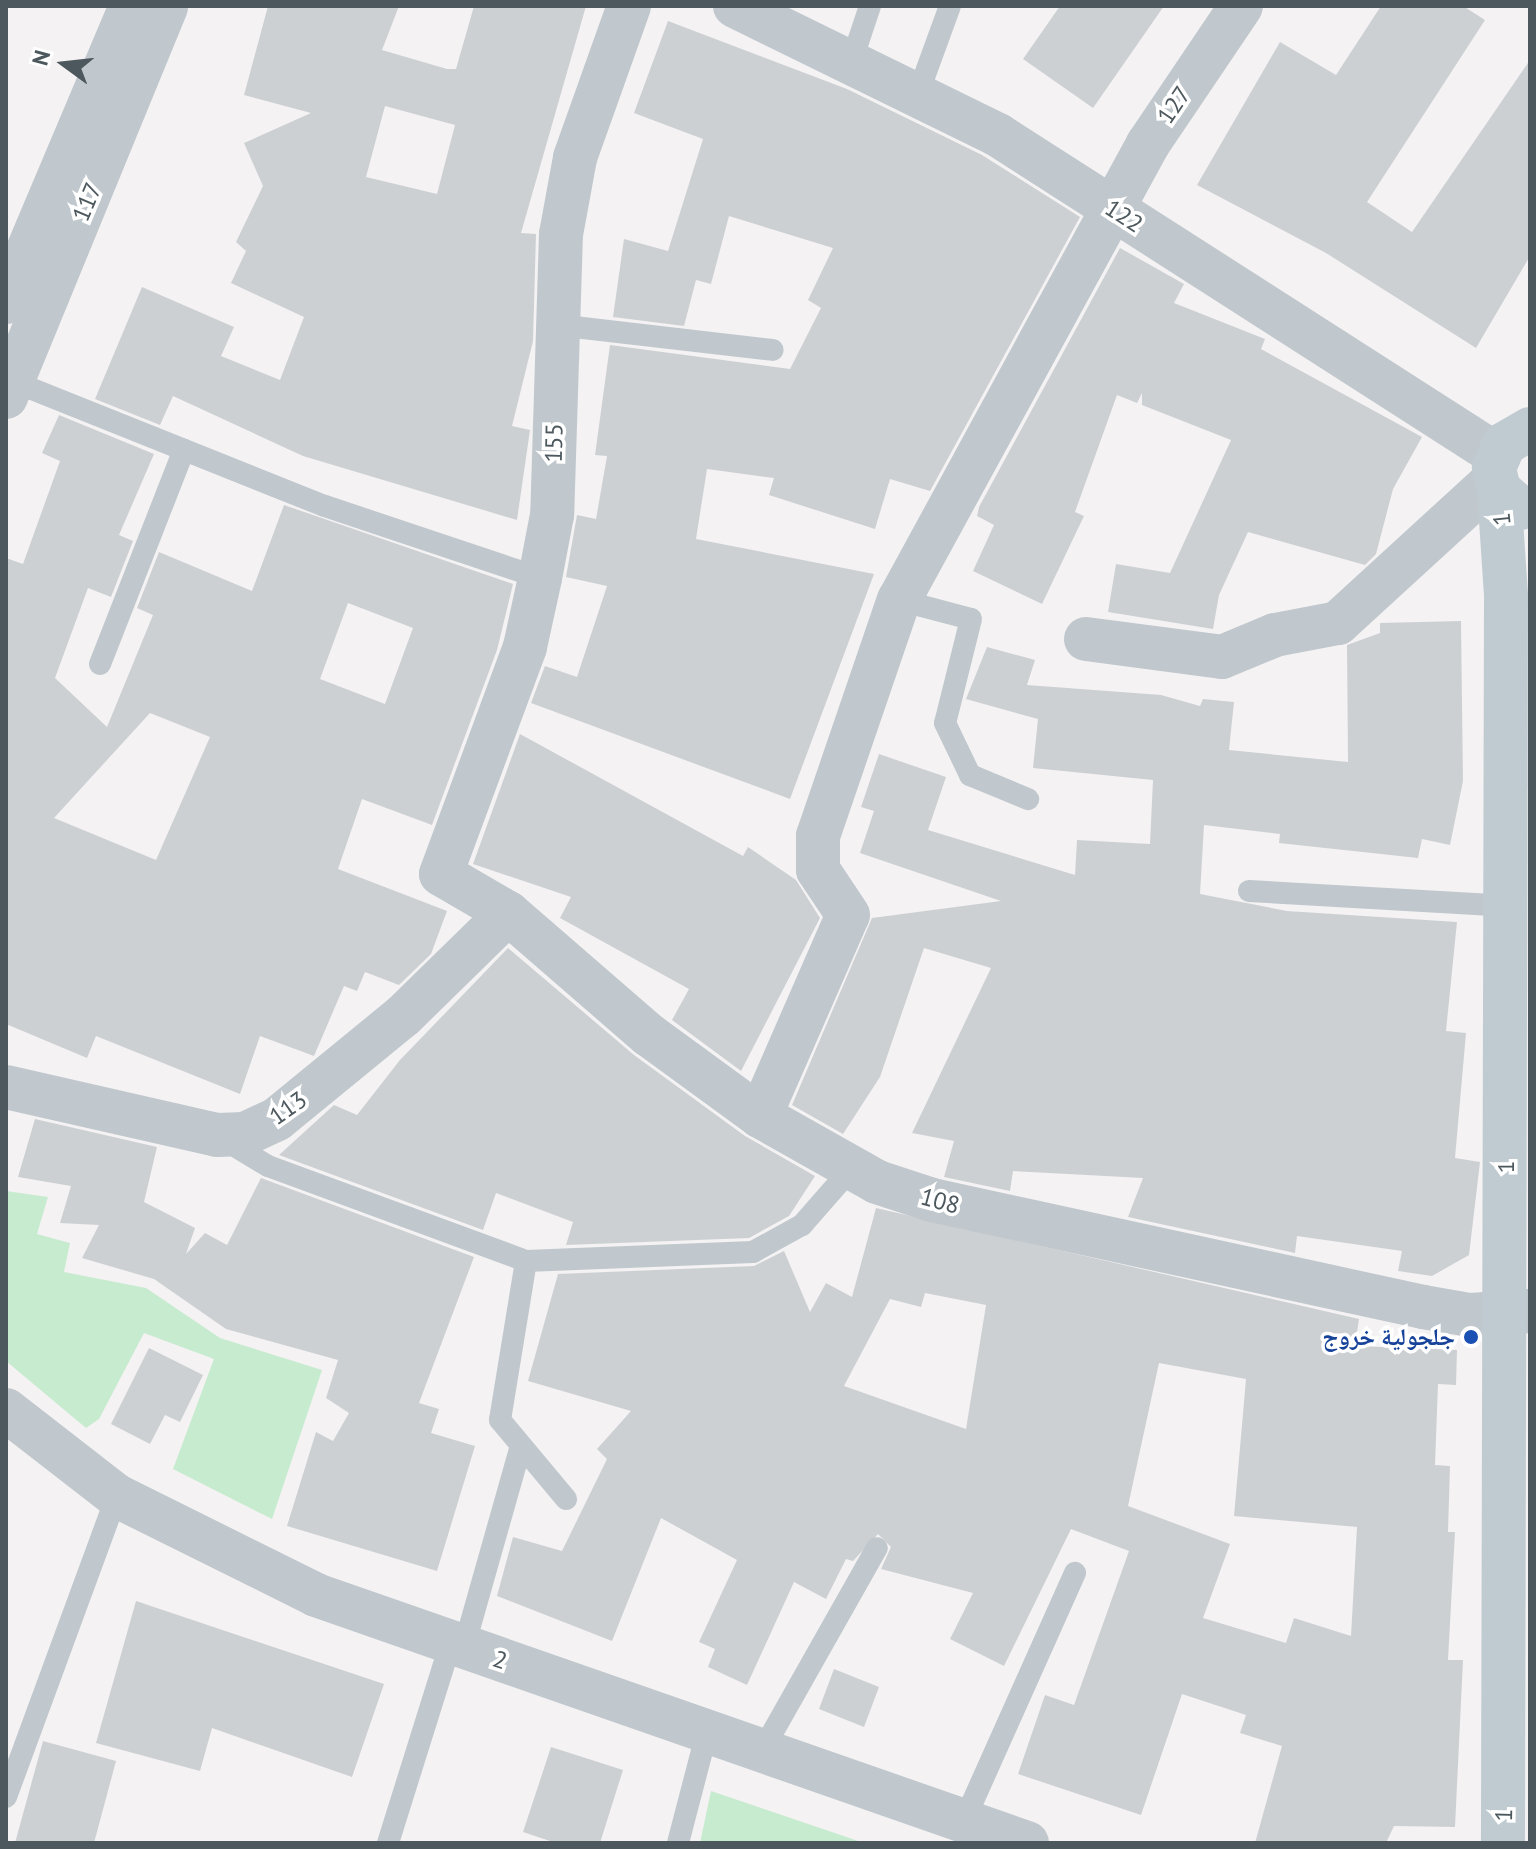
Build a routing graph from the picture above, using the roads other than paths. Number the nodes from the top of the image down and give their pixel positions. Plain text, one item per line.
1 (131, 6) edge
2 (166, 6) edge
3 (629, 6) edge
4 (735, 6) edge
5 (870, 6) edge
6 (950, 6) edge
7 (1241, 6) edge
8 (852, 60) junction
9 (919, 91) junction
10 (1113, 209) junction
11 (6, 302) edge
12 (557, 325) junction
13 (773, 350) dead end
14 (9, 389) edge
15 (184, 450) junction
16 (1515, 460) edge
17 (540, 578) junction
18 (899, 600) junction
19 (1086, 639) dead end
20 (100, 664) dead end
21 (1028, 799) dead end
22 (441, 874) joint
23 (1249, 891) dead end
24 (1506, 906) junction
25 (508, 913) junction
26 (6, 1087) edge
27 (760, 1116) junction
28 (217, 1135) junction
29 (851, 1169) junction
30 (526, 1261) junction
31 (1518, 1313) edge
32 (6, 1410) edge
33 (521, 1446) junction
34 (117, 1496) junction
35 (566, 1499) dead end
36 (877, 1548) dead end
37 (1075, 1573) dead end
38 (458, 1645) junction
39 (707, 1732) junction
40 (762, 1751) junction
41 (6, 1797) edge
42 (964, 1821) junction
43 (388, 1843) edge
44 (678, 1843) edge
45 (1027, 1843) edge
46 (1503, 1843) edge

1 - 11 street, 117
2 - 14 street, 117
3 - 12 street, 155
4 - 8 street, 122
5 - 8 lane
6 - 9 lane
7 - 10 street, 127
8 - 9 street, 122
9 - 10 street, 122
10 - 16 street, 122
10 - 18 street, 127
12 - 13 lane
12 - 17 street, 155
14 - 15 lane
15 - 17 lane
15 - 20 lane
16 - 19 street
16 - 24 main road, 1
17 - 22 street, 155
18 - 21 lane
18 - 27 street, 127
22 - 25 street, 108
23 - 24 lane
24 - 31 main road, 1
25 - 27 street, 108
25 - 28 street, 113
26 - 28 street, 113
27 - 29 street, 108
28 - 30 lane
29 - 30 lane
29 - 31 street, 108
30 - 33 lane
31 - 46 main road, 1
32 - 34 street, 2
33 - 35 lane
33 - 38 lane
34 - 38 street, 2
34 - 41 lane
36 - 40 lane
37 - 42 lane
38 - 39 street, 2
38 - 43 lane
39 - 40 street, 2
39 - 44 lane
40 - 42 street, 2
42 - 45 street, 2

